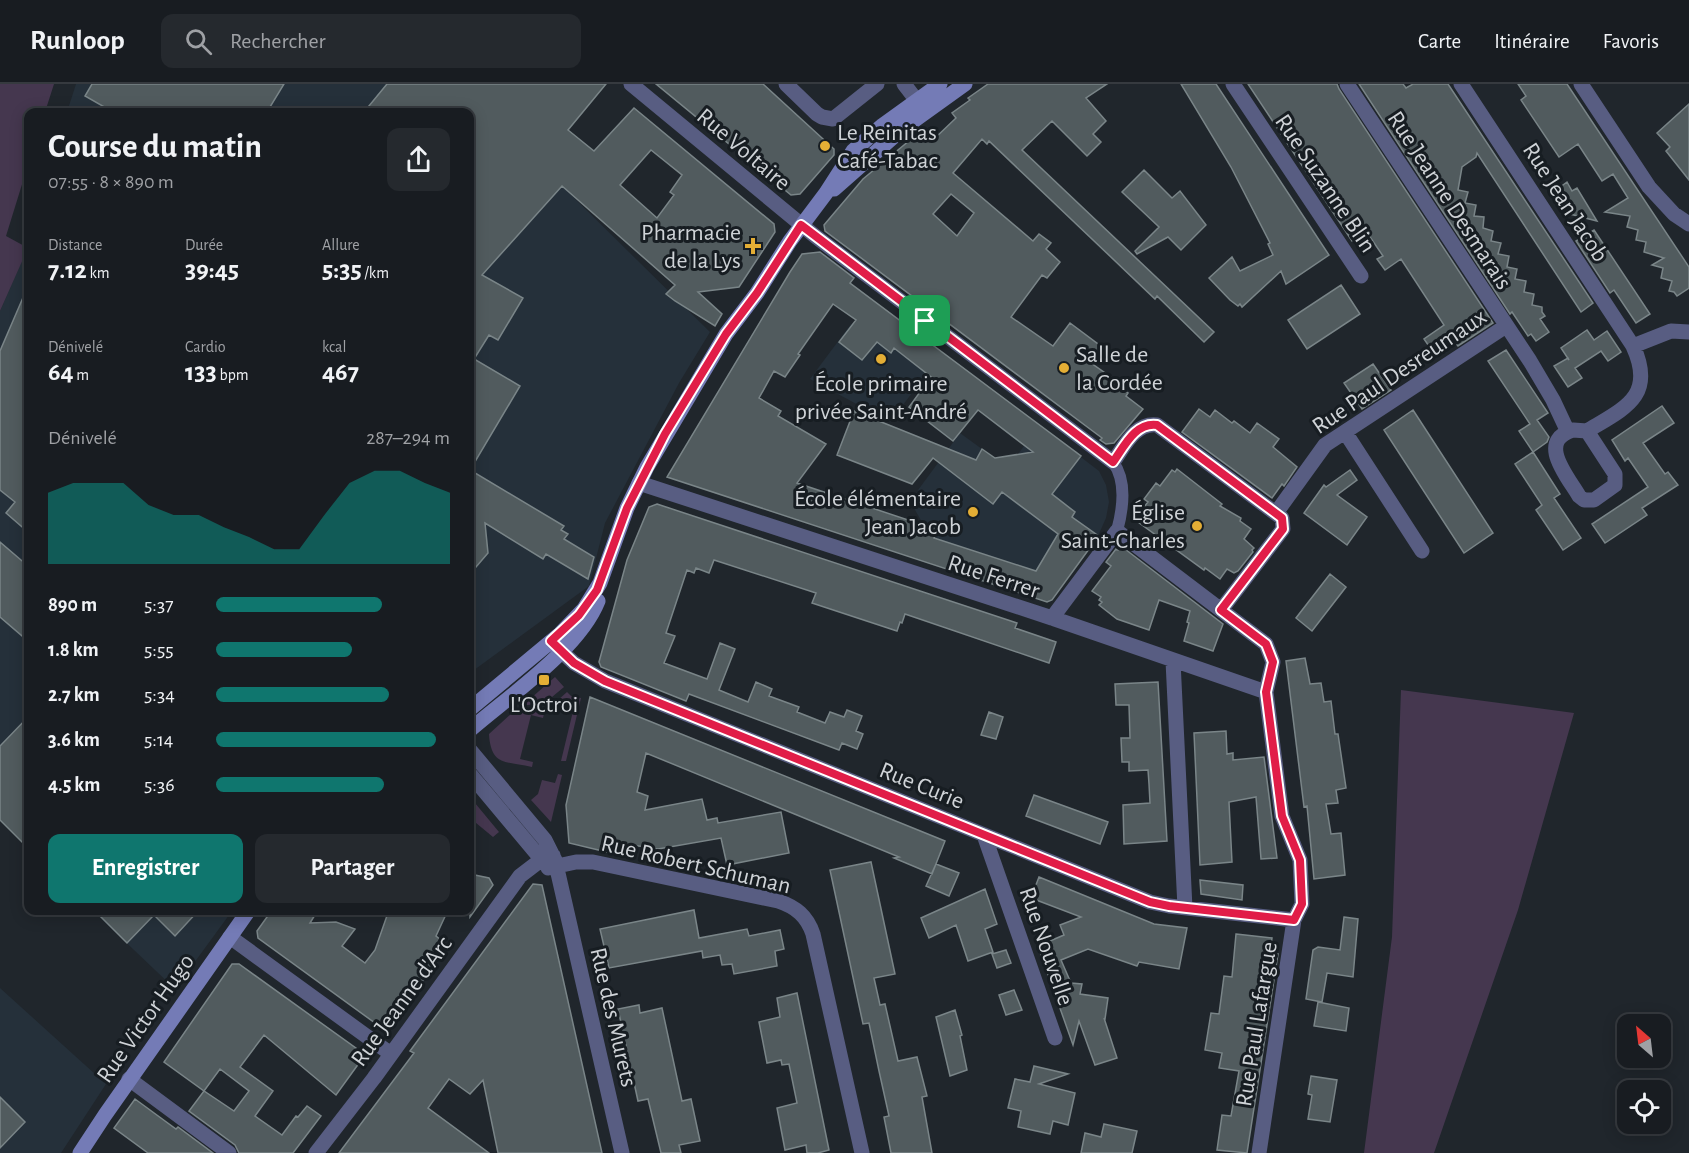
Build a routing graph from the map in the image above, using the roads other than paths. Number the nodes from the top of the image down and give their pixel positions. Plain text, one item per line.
1 (631, 84) edge
2 (786, 84) edge
3 (877, 84) edge
4 (904, 84) edge
5 (940, 84) edge
6 (965, 84) edge
7 (1233, 84) edge
8 (1347, 84) edge
9 (1461, 84) edge
10 (1581, 84) edge
11 (921, 106) junction
12 (1689, 224) edge
13 (801, 225) junction
14 (1361, 276) dead end
15 (1506, 326) junction
16 (1689, 332) edge
17 (1633, 346) junction
18 (1587, 431) junction
19 (1345, 432) junction
20 (1568, 432) junction
21 (1113, 462) junction
22 (639, 483) junction
23 (1276, 513) junction
24 (1117, 531) junction
25 (1422, 551) dead end
26 (1221, 610) junction
27 (1052, 618) junction
28 (556, 646) junction
29 (1173, 661) junction
30 (1266, 692) junction
31 (474, 706) edge
32 (474, 726) edge
33 (474, 755) edge
34 (474, 778) edge
35 (984, 835) junction
36 (550, 862) junction
37 (1185, 908) junction
38 (245, 915) edge
39 (1294, 920) junction
40 (230, 937) junction
41 (1055, 1038) dead end
42 (391, 1054) junction
43 (129, 1079) junction
44 (80, 1153) edge
45 (229, 1153) edge
46 (315, 1153) edge
47 (622, 1153) edge
48 (862, 1153) edge
49 (1259, 1153) edge

1 - 13 street, Rue Voltaire
2 - 3 street
4 - 11 street
5 - 11 main road
6 - 11 main road
7 - 14 street, Rue Suzanne Blin
8 - 15 street, Rue Jeanne Desmarais
9 - 17 street, Rue Jean Jacob
10 - 12 street
11 - 13 main road
13 - 21 street, Rue Voltaire
13 - 22 main road
15 - 19 street, Rue Paul Desreumaux
15 - 20 street, Rue Jeanne Desmarais
16 - 17 street
17 - 18 street, Rue Jean Jacob
18 - 20 street
18 - 20 street
19 - 23 street, Rue Paul Desreumaux
19 - 25 street
21 - 23 street
21 - 24 street
22 - 27 street, Rue Ferrer
22 - 28 main road
23 - 26 street
24 - 26 street
24 - 27 street
26 - 30 street
27 - 29 street, Rue Ferrer
28 - 31 main road
28 - 32 main road
28 - 35 street, Rue Curie
29 - 30 street, Rue Ferrer
29 - 37 street
30 - 39 street, Rue Paul Lafargue
33 - 36 street, Rue des Murets
34 - 36 street, Rue des Murets
35 - 37 street, Rue Curie
35 - 41 street, Rue Nouvelle
36 - 42 street, Rue Jeanne d'Arc
36 - 47 street, Rue des Murets
36 - 48 street, Rue Robert Schuman
37 - 39 street, Rue Curie
38 - 40 main road, Rue Victor Hugo
39 - 49 street, Rue Paul Lafargue
40 - 42 street
40 - 43 main road, Rue Victor Hugo
42 - 46 street, Rue Jeanne d'Arc
43 - 44 main road, Rue Victor Hugo
43 - 45 street

